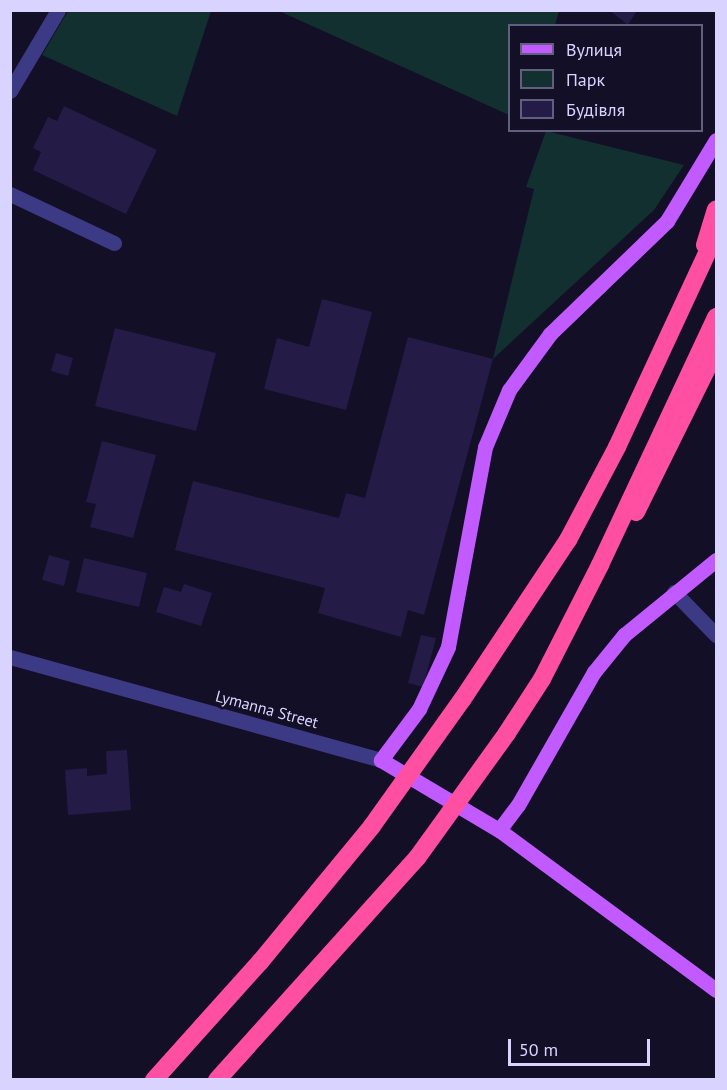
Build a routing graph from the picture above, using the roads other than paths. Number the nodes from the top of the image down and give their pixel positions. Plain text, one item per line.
1 (58, 10) edge
2 (10, 91) edge
3 (717, 140) edge
4 (10, 194) edge
5 (717, 210) edge
6 (717, 234) edge
7 (114, 243) dead end
8 (685, 303) junction
9 (717, 318) edge
10 (717, 350) edge
11 (717, 560) edge
12 (600, 566) junction
13 (674, 592) junction
14 (717, 635) edge
15 (10, 657) edge
16 (381, 760) junction
17 (499, 830) junction
18 (717, 990) edge
19 (154, 1080) edge
20 (217, 1080) edge

1 - 2 street
3 - 16 main road
4 - 7 street
5 - 8 highway
6 - 8 highway
8 - 19 highway, bridge
9 - 12 highway
10 - 12 highway
11 - 13 main road
12 - 20 highway, bridge
13 - 14 street
13 - 17 main road
15 - 16 street, Lymanna Street
16 - 17 main road, Lymanna Street
17 - 18 main road, Lymanna Street

